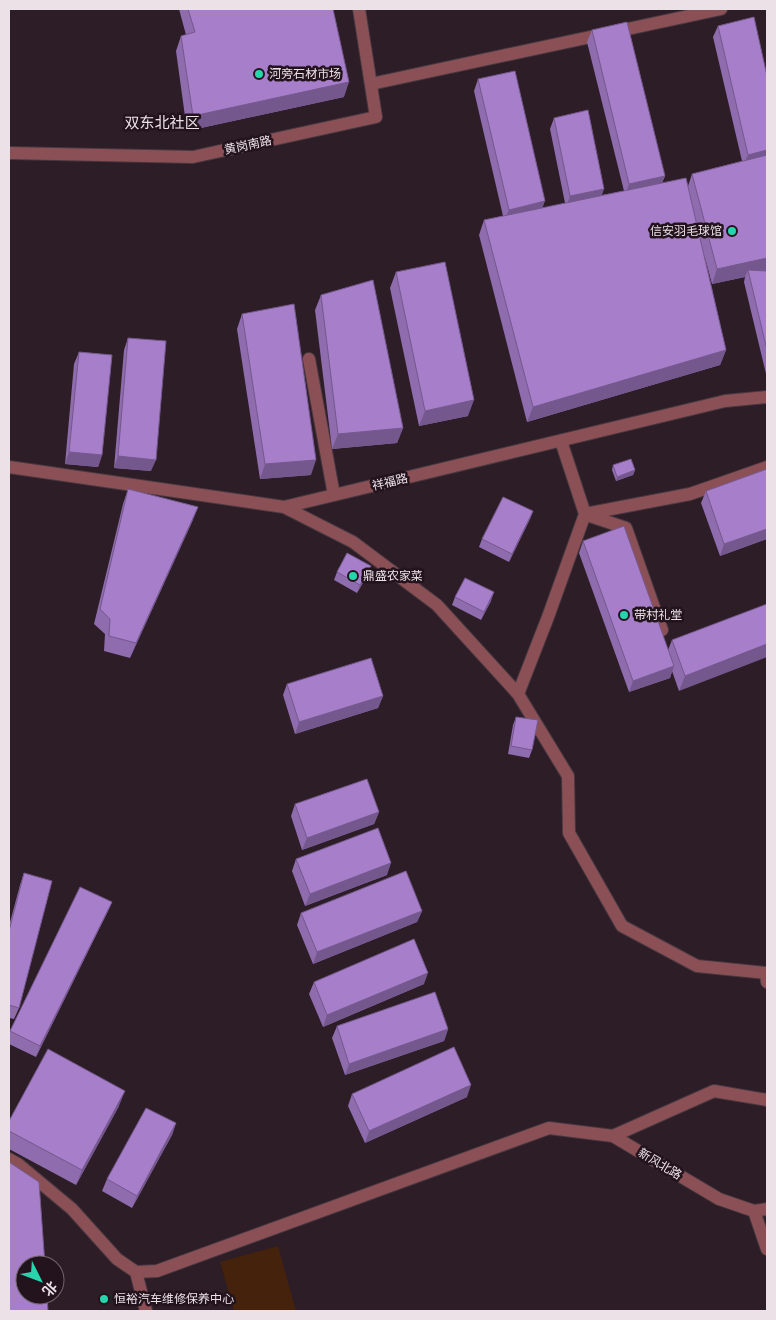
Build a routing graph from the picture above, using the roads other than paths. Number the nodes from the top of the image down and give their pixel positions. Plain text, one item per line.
1 (359, 9) edge
2 (720, 9) edge
3 (371, 84) junction
4 (9, 153) edge
5 (309, 359) dead end
6 (767, 397) edge
7 (561, 441) junction
8 (9, 467) edge
9 (767, 467) edge
10 (334, 495) junction
11 (284, 507) junction
12 (585, 514) junction
13 (662, 630) edge
14 (518, 694) junction
15 (767, 982) edge
16 (767, 1100) edge
17 (614, 1136) junction
18 (9, 1159) edge
19 (767, 1209) edge
20 (754, 1211) junction
21 (767, 1249) edge
22 (136, 1272) junction
23 (146, 1311) edge

1 - 3 street, 黄岗南路
2 - 3 street
3 - 4 street, 黄岗南路
5 - 10 street
6 - 7 street, 祥福路
7 - 10 street, 祥福路
7 - 12 street
8 - 11 street, 祥福路
9 - 12 street
10 - 11 street, 祥福路
11 - 14 street
12 - 13 street
12 - 14 street
14 - 15 street
16 - 17 street
17 - 20 street, 新风北路
17 - 22 street, 新风北路
18 - 22 street
19 - 20 street, 新风北路
20 - 21 street
22 - 23 street

